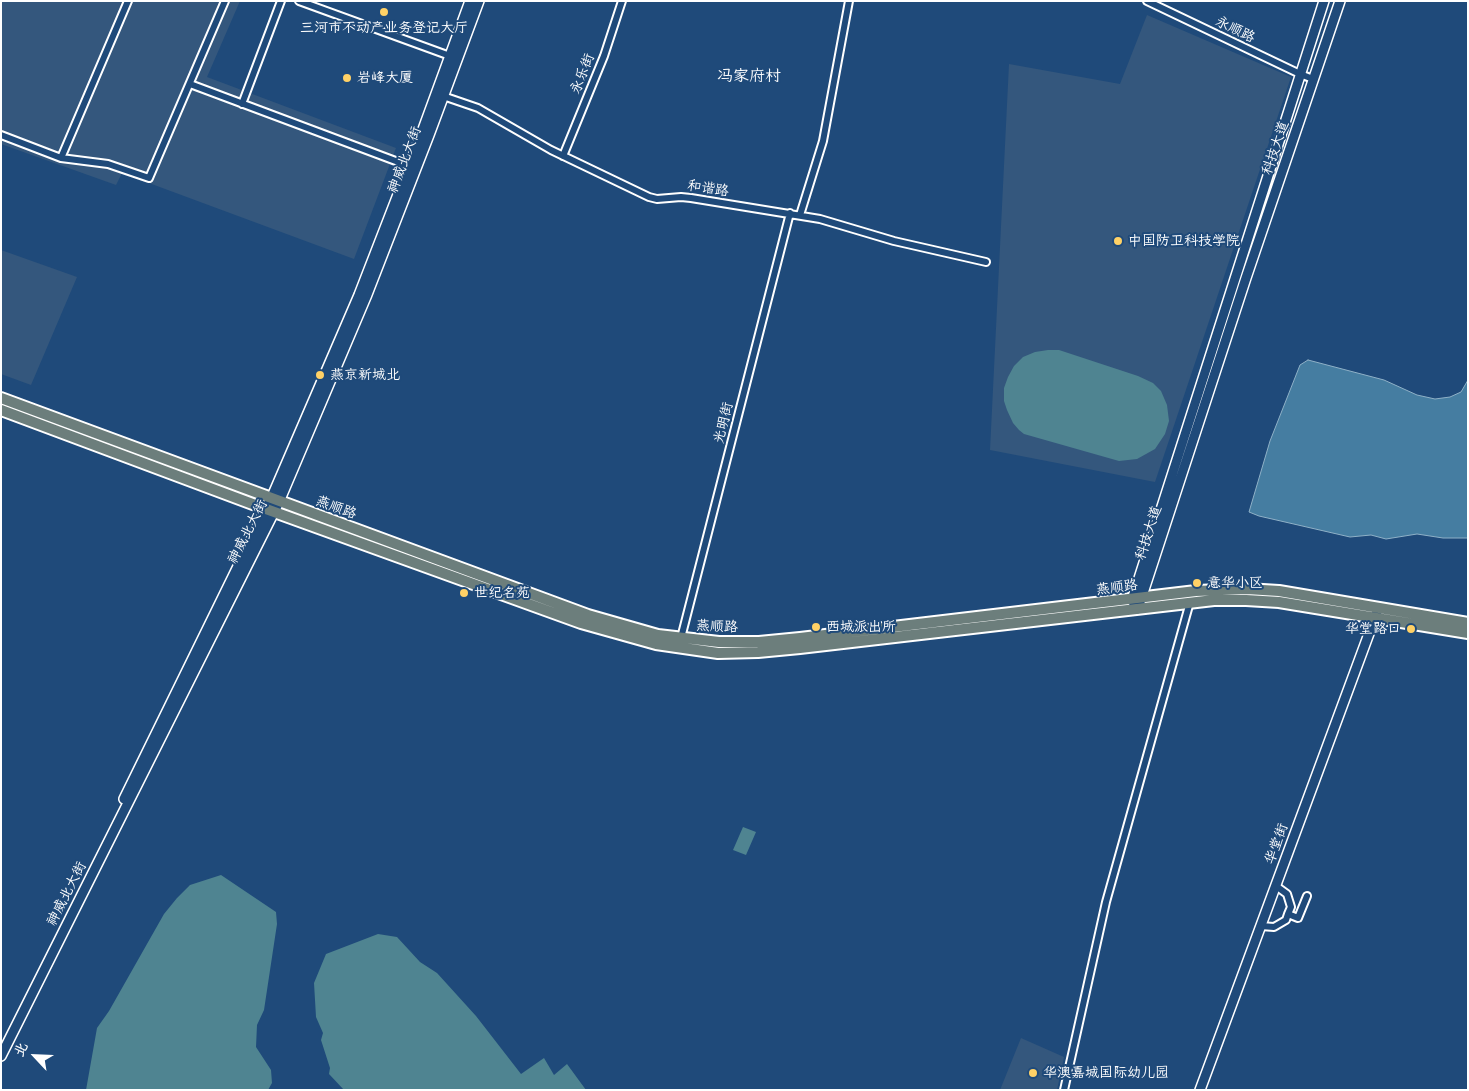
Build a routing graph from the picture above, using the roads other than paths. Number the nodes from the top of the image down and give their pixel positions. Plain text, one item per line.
1 (128, 1) edge
2 (225, 1) edge
3 (281, 1) edge
4 (300, 1) edge
5 (470, 1) edge
6 (479, 1) edge
7 (622, 1) edge
8 (848, 1) edge
9 (1147, 1) edge
10 (1324, 1) edge
11 (1340, 1) edge
12 (450, 56) junction
13 (1300, 74) junction
14 (1313, 79) junction
15 (190, 84) junction
16 (443, 96) junction
17 (242, 104) junction
18 (1, 135) edge
19 (563, 156) junction
20 (61, 158) junction
21 (409, 166) junction
22 (790, 213) junction
23 (800, 215) junction
24 (986, 262) dead end
25 (1, 398) edge
26 (1, 410) edge
27 (275, 500) junction
28 (270, 510) junction
29 (1137, 602) junction
30 (1190, 602) junction
31 (1378, 606) junction
32 (1376, 617) junction
33 (1468, 623) edge
34 (1468, 633) edge
35 (681, 638) junction
36 (1276, 886) junction
37 (1307, 896) dead end
38 (1288, 914) junction
39 (1261, 926) junction
40 (1, 1043) edge
41 (1, 1056) edge
42 (1064, 1090) edge
43 (1200, 1090) edge

1 - 20 street
2 - 15 street
3 - 17 street
4 - 12 street
5 - 12 street, 神威北大街
6 - 16 street, 神威北大街
7 - 19 street, 永乐街
8 - 23 street
9 - 13 street, 永顺路
10 - 13 street, 科技大道
11 - 14 street, 科技大道
12 - 21 street, 神威北大街
13 - 14 street, 永顺路
13 - 29 street, 科技大道
14 - 29 street, 科技大道
15 - 17 street
15 - 20 street
16 - 19 street, 和谐路
16 - 27 street, 神威北大街
17 - 21 street
18 - 20 street
19 - 22 street, 和谐路
21 - 27 street, 神威北大街
22 - 23 street, 和谐路
22 - 35 street, 光明街
23 - 24 street, 和谐路
25 - 27 main road, 燕顺路
26 - 28 main road, 燕顺路
27 - 28 street, 神威北大街
27 - 35 main road, 燕顺路
28 - 29 main road, 燕顺路
28 - 40 street, 神威北大街
28 - 41 street, 神威北大街
29 - 30 main road, 燕顺路
29 - 31 main road, 燕顺路
29 - 35 main road, 燕顺路
30 - 32 main road, 燕顺路
30 - 42 street
31 - 32 street, 华堂街
31 - 33 main road, 燕顺路
32 - 34 main road, 燕顺路
32 - 36 street, 华堂街
36 - 38 street
36 - 39 street, 华堂街
37 - 38 street
38 - 39 street
39 - 43 street, 华堂街

